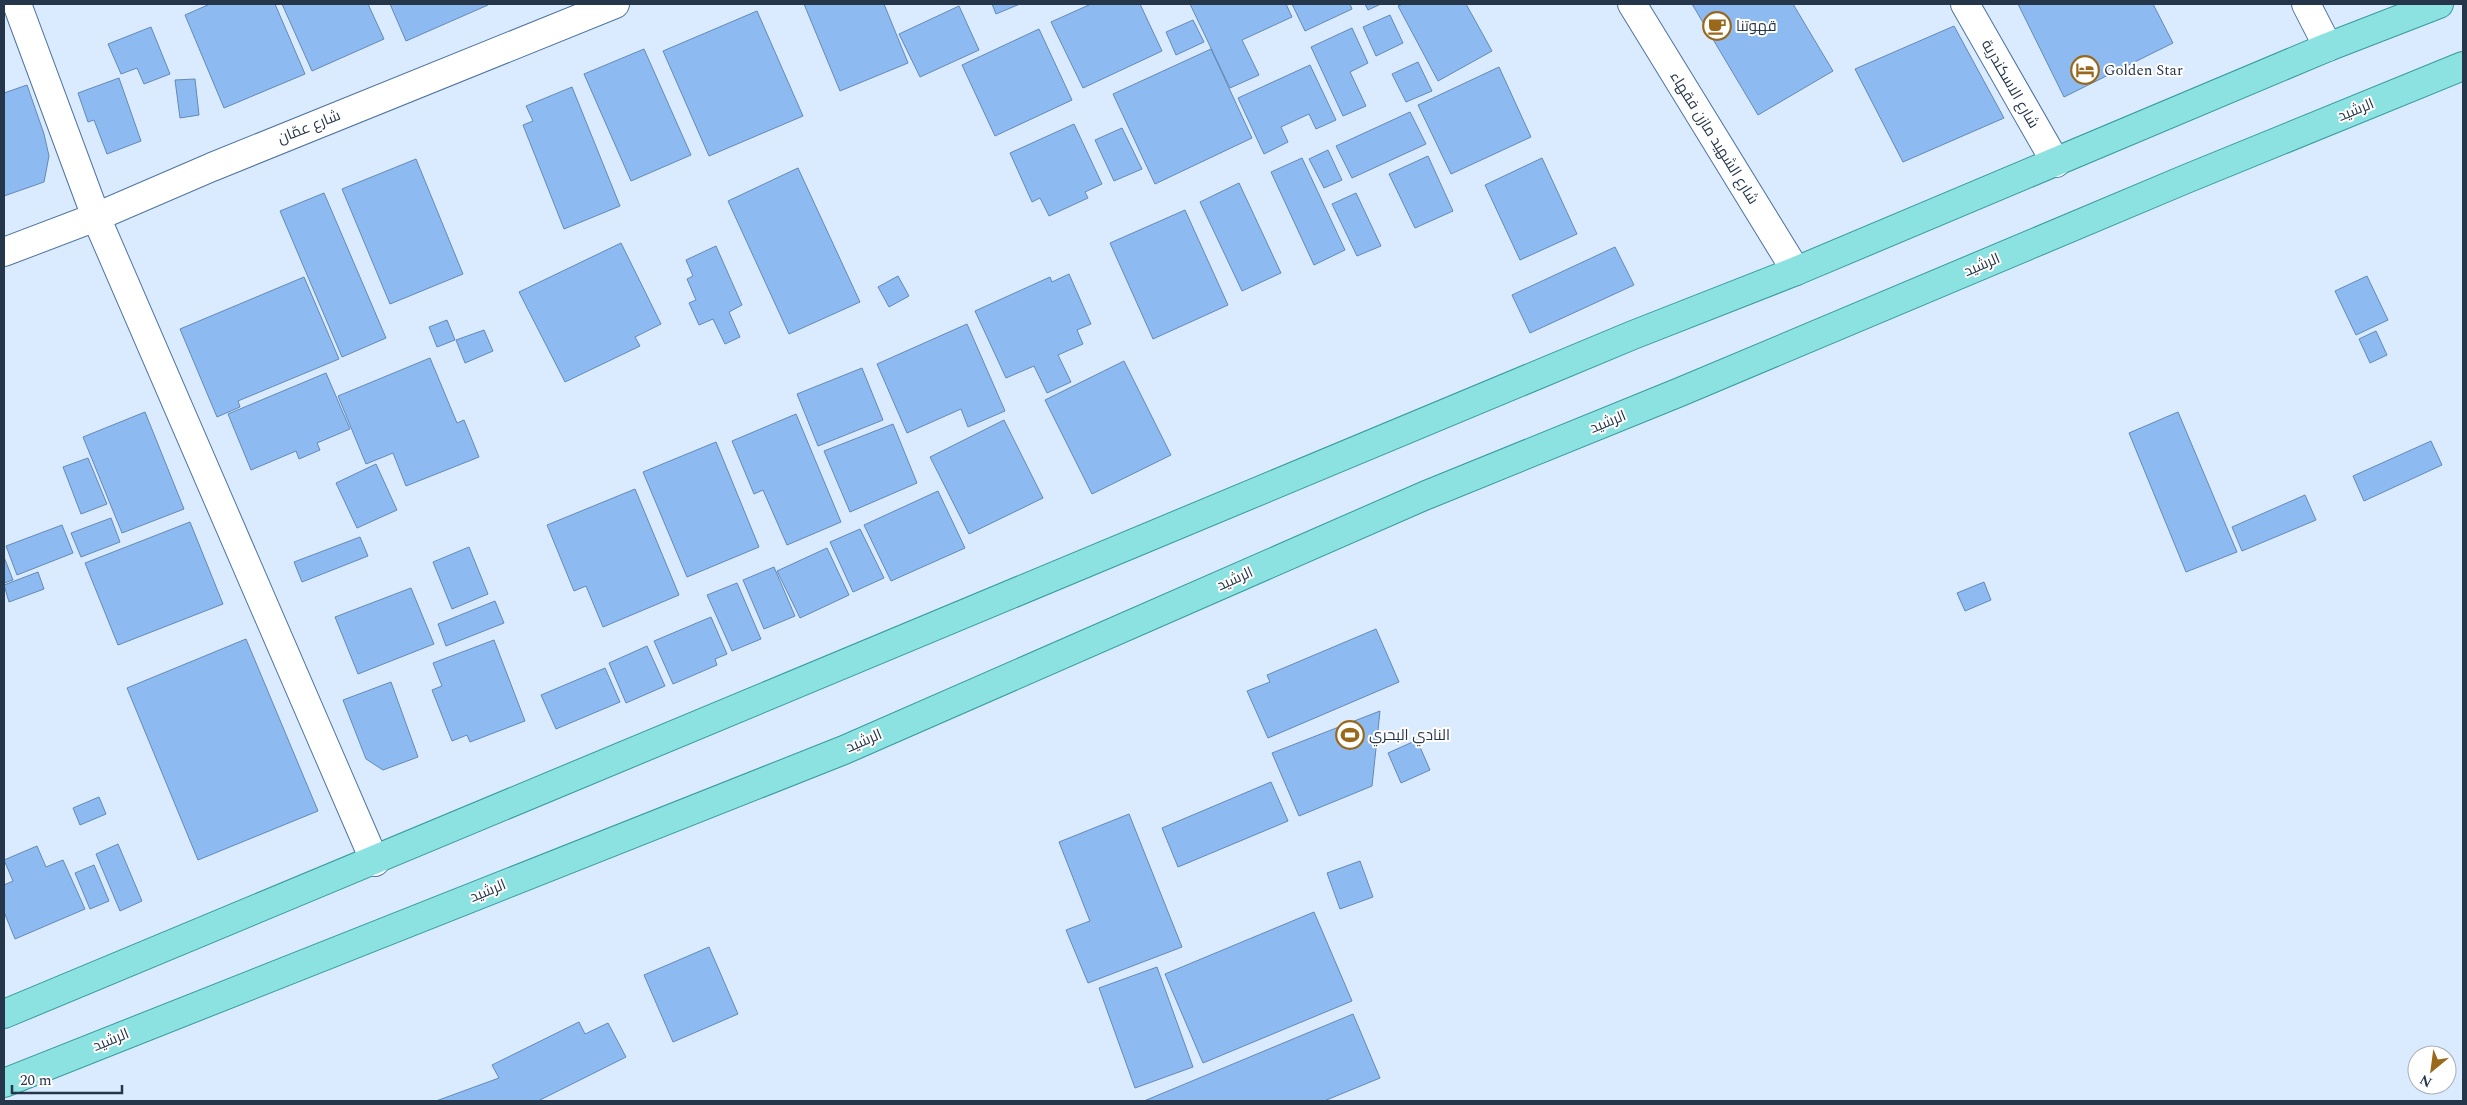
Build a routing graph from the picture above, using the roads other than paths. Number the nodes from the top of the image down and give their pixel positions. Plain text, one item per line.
1 (17, 4) edge
2 (615, 4) edge
3 (1632, 4) edge
4 (1965, 4) edge
5 (2306, 4) edge
6 (2439, 4) edge
7 (2328, 47) junction
8 (2463, 66) edge
9 (2056, 163) junction
10 (96, 217) junction
11 (4, 252) edge
12 (1796, 271) junction
13 (375, 862) junction
14 (4, 1014) edge
15 (4, 1083) edge

1 - 10 street
2 - 10 street, شارع عمّان
3 - 12 street, شارع الشهيد مازن فقهاء
4 - 9 street, شارع الاسكندرية
5 - 7 street
6 - 7 main road
7 - 9 main road
8 - 15 main road, الرشيد
9 - 12 main road
10 - 11 street, شارع عمّان
10 - 13 street
12 - 13 main road
13 - 14 main road

